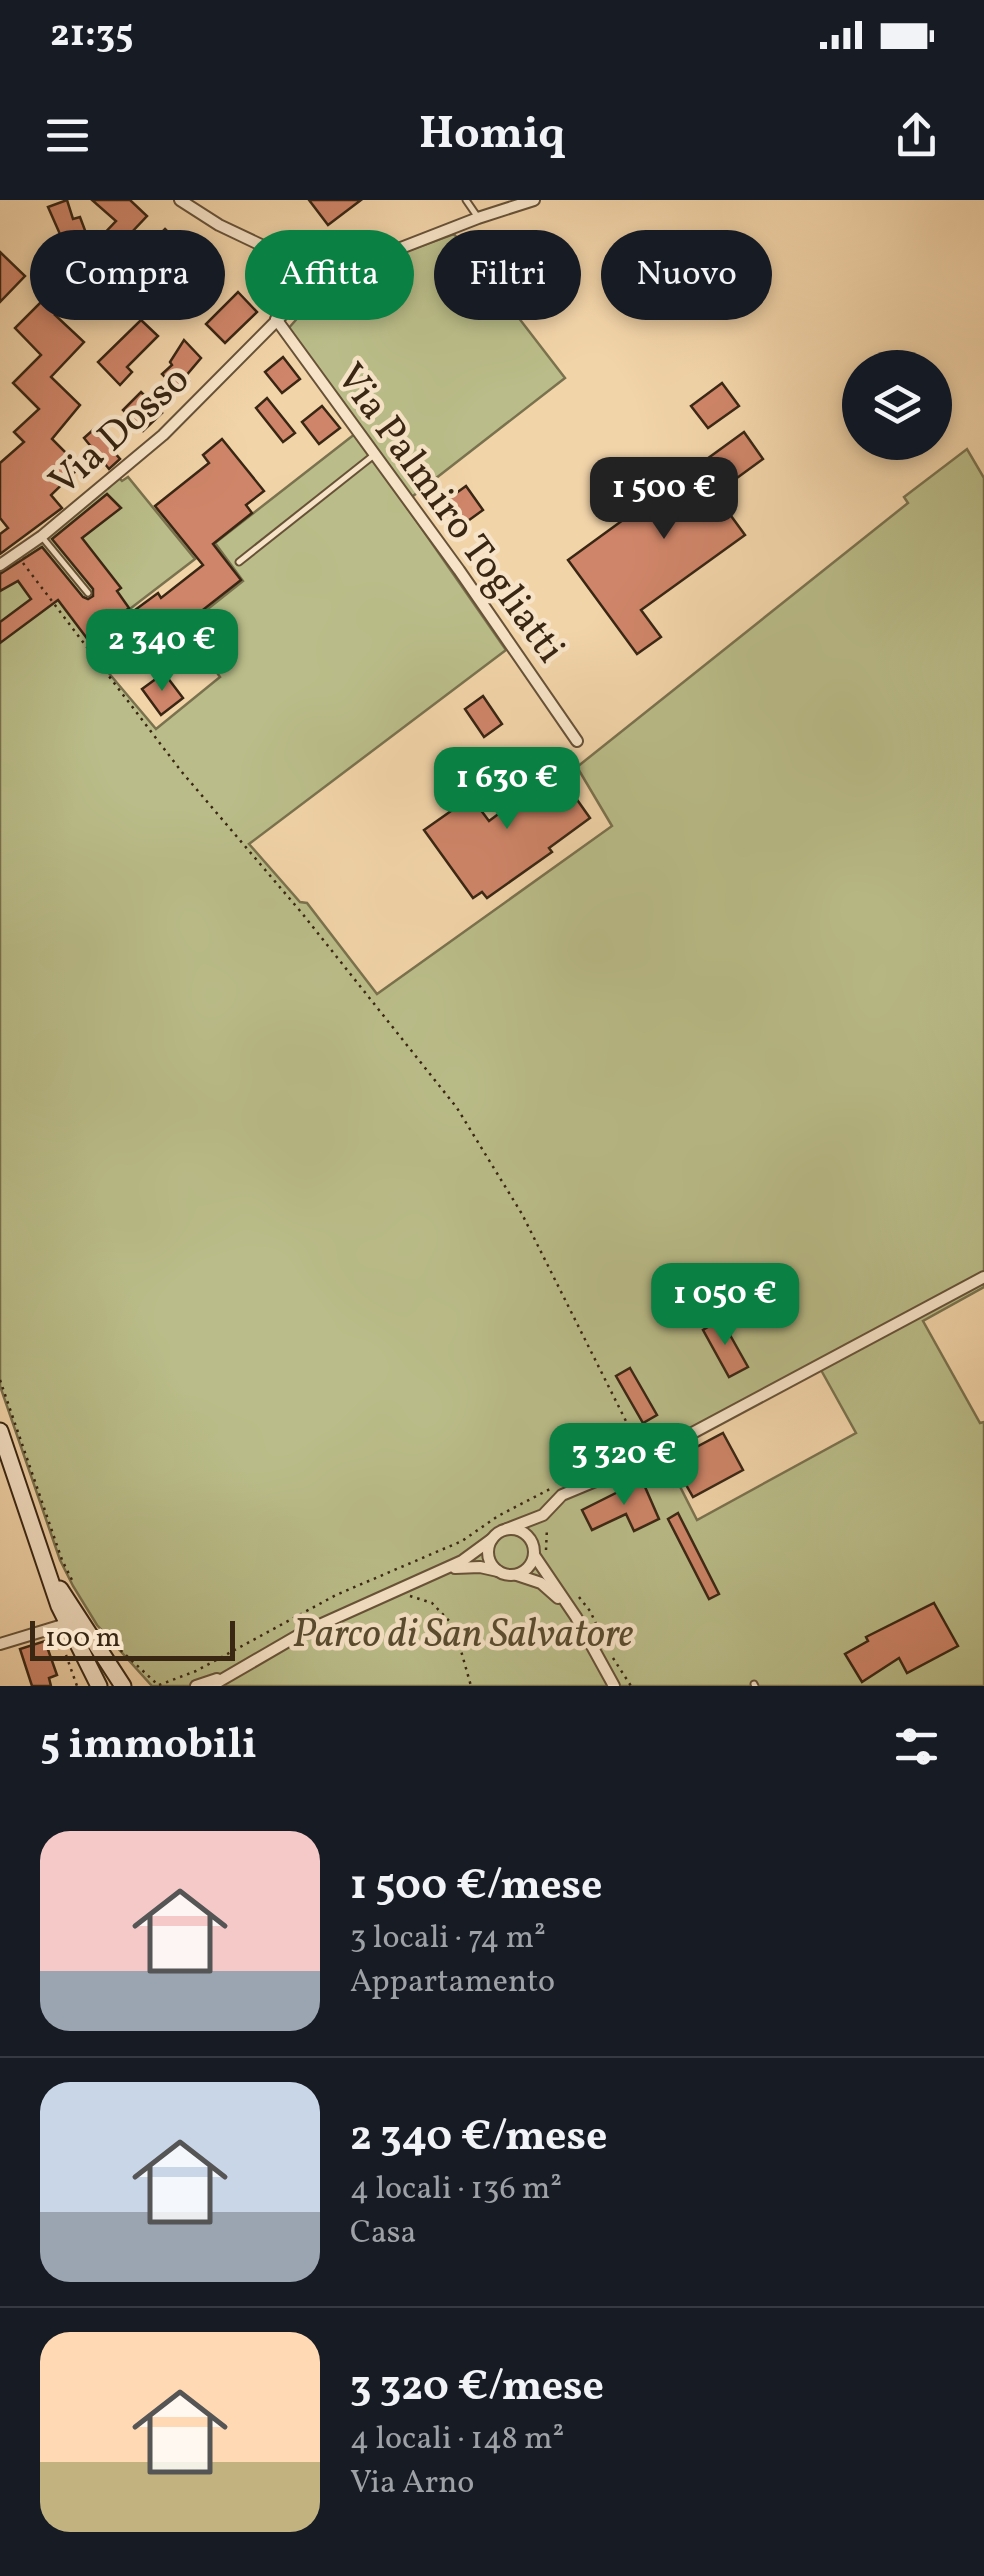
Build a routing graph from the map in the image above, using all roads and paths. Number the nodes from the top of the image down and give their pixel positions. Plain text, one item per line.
1 (180, 200) edge
2 (466, 200) edge
3 (534, 200) edge
4 (478, 218) junction
5 (245, 237) edge
6 (414, 243) edge
7 (276, 320) joint
8 (376, 454) junction
9 (42, 536) junction
10 (16, 554) junction
11 (239, 562) dead end
12 (0, 565) edge
13 (88, 593) dead end
14 (577, 741) dead end
15 (984, 1278) edge
16 (0, 1380) edge
17 (0, 1430) edge
18 (637, 1444) dead end
19 (529, 1500) dead end
20 (546, 1519) junction
21 (507, 1530) junction
22 (492, 1539) junction
23 (533, 1549) junction
24 (43, 1556) junction
25 (548, 1556) dead end
26 (440, 1572) junction
27 (500, 1572) junction
28 (516, 1574) junction
29 (74, 1585) dead end
30 (573, 1591) dead end
31 (406, 1593) dead end
32 (576, 1616) junction
33 (66, 1624) junction
34 (110, 1640) dead end
35 (0, 1644) edge
36 (65, 1653) dead end
37 (227, 1676) junction
38 (119, 1681) edge
39 (77, 1686) edge
40 (99, 1686) edge
41 (159, 1686) edge
42 (196, 1686) edge
43 (211, 1686) edge
44 (471, 1686) edge
45 (614, 1686) edge
46 (631, 1686) edge

1 - 5 street
2 - 4 lane
3 - 4 street, Via Dosso
4 - 6 street, Via Dosso
7 - 8 street, Via Palmiro Togliatti
7 - 9 street, Via Dosso
8 - 11 lane
8 - 14 street, Via Palmiro Togliatti
9 - 10 street, Via Dosso
9 - 13 lane
10 - 12 street, Via Dosso
10 - 18 path
15 - 20 street
16 - 29 path
17 - 24 street
19 - 41 path
20 - 21 street
20 - 23 street
20 - 25 path
21 - 22 street
21 - 23 street
22 - 26 street
22 - 27 street
23 - 28 street
23 - 32 street
24 - 33 street
24 - 38 street
26 - 27 street
26 - 37 street
27 - 28 street
28 - 32 street
30 - 46 path
31 - 44 path
32 - 45 street
33 - 35 street
33 - 38 street
33 - 40 street
34 - 41 path
36 - 39 path
37 - 42 street
37 - 43 street

